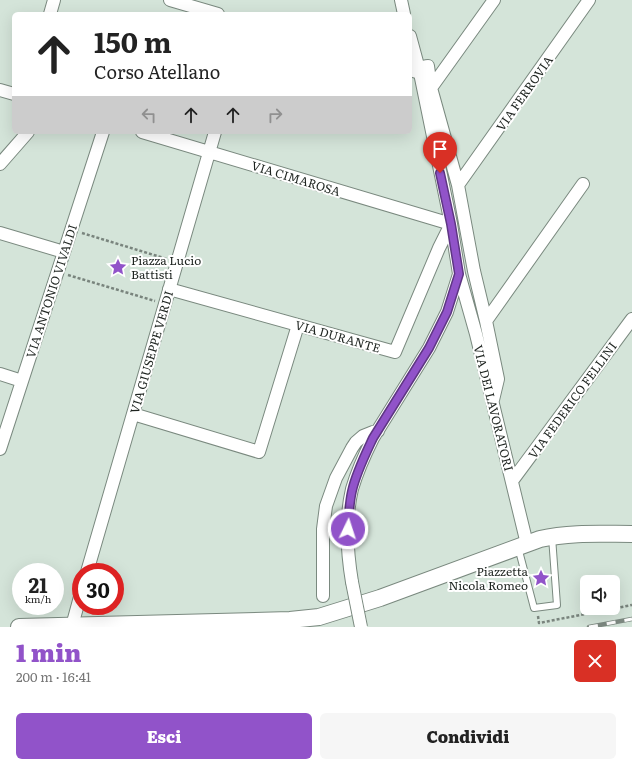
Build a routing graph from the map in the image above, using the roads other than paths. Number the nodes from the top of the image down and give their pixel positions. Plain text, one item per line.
1 (54, 0) edge
2 (170, 0) edge
3 (401, 0) edge
4 (494, 0) edge
5 (589, 0) edge
6 (51, 12) edge
7 (211, 12) edge
8 (404, 12) edge
9 (412, 50) edge
10 (415, 72) edge
11 (432, 88) junction
12 (0, 90) edge
13 (12, 93) edge
14 (26, 134) edge
15 (102, 134) edge
16 (149, 134) edge
17 (214, 134) edge
18 (209, 152) junction
19 (0, 164) edge
20 (583, 184) dead end
21 (458, 185) junction
22 (451, 224) junction
23 (0, 233) edge
24 (64, 252) junction
25 (459, 274) junction
26 (169, 289) junction
27 (632, 319) edge
28 (486, 321) junction
29 (298, 325) junction
30 (0, 374) edge
31 (22, 381) junction
32 (493, 401) junction
33 (133, 414) junction
34 (378, 431) junction
35 (0, 450) edge
36 (512, 481) junction
37 (632, 534) edge
38 (552, 536) junction
39 (523, 545) junction
40 (90, 563) edge
41 (323, 596) dead end
42 (75, 615) edge
43 (72, 626) junction
44 (19, 627) edge
45 (361, 627) edge

1 - 6 street
2 - 7 street
3 - 8 street
4 - 11 street
5 - 21 street, VIA FERROVIA
9 - 10 street, VIA DEI LAVORATORI
10 - 11 street
10 - 22 street, VIA DEI LAVORATORI
11 - 21 street
12 - 13 street
14 - 19 street
15 - 24 street, VIA ANTONIO VIVALDI
16 - 18 street, VIA CIMAROSA
17 - 18 street, VIA GIUSEPPE VERDI
18 - 22 street, VIA CIMAROSA
18 - 26 street, VIA GIUSEPPE VERDI
20 - 28 street
21 - 28 street
22 - 25 street, VIA DEI LAVORATORI
22 - 29 street, VIA DURANTE
23 - 24 street
24 - 31 street, VIA ANTONIO VIVALDI
25 - 32 street, VIA DEI LAVORATORI
25 - 34 street
26 - 29 street, VIA DURANTE
26 - 33 street, VIA GIUSEPPE VERDI
27 - 36 street, VIA FEDERICO FELLINI
28 - 32 street
29 - 33 street
30 - 31 street
31 - 35 street, VIA ANTONIO VIVALDI
32 - 36 street, VIA DEI LAVORATORI
33 - 40 street, VIA GIUSEPPE VERDI
34 - 41 street
34 - 45 street, bridge
36 - 39 street, VIA DEI LAVORATORI
37 - 38 street
38 - 39 street
38 - 39 lane
39 - 43 street
42 - 43 street
43 - 44 street

